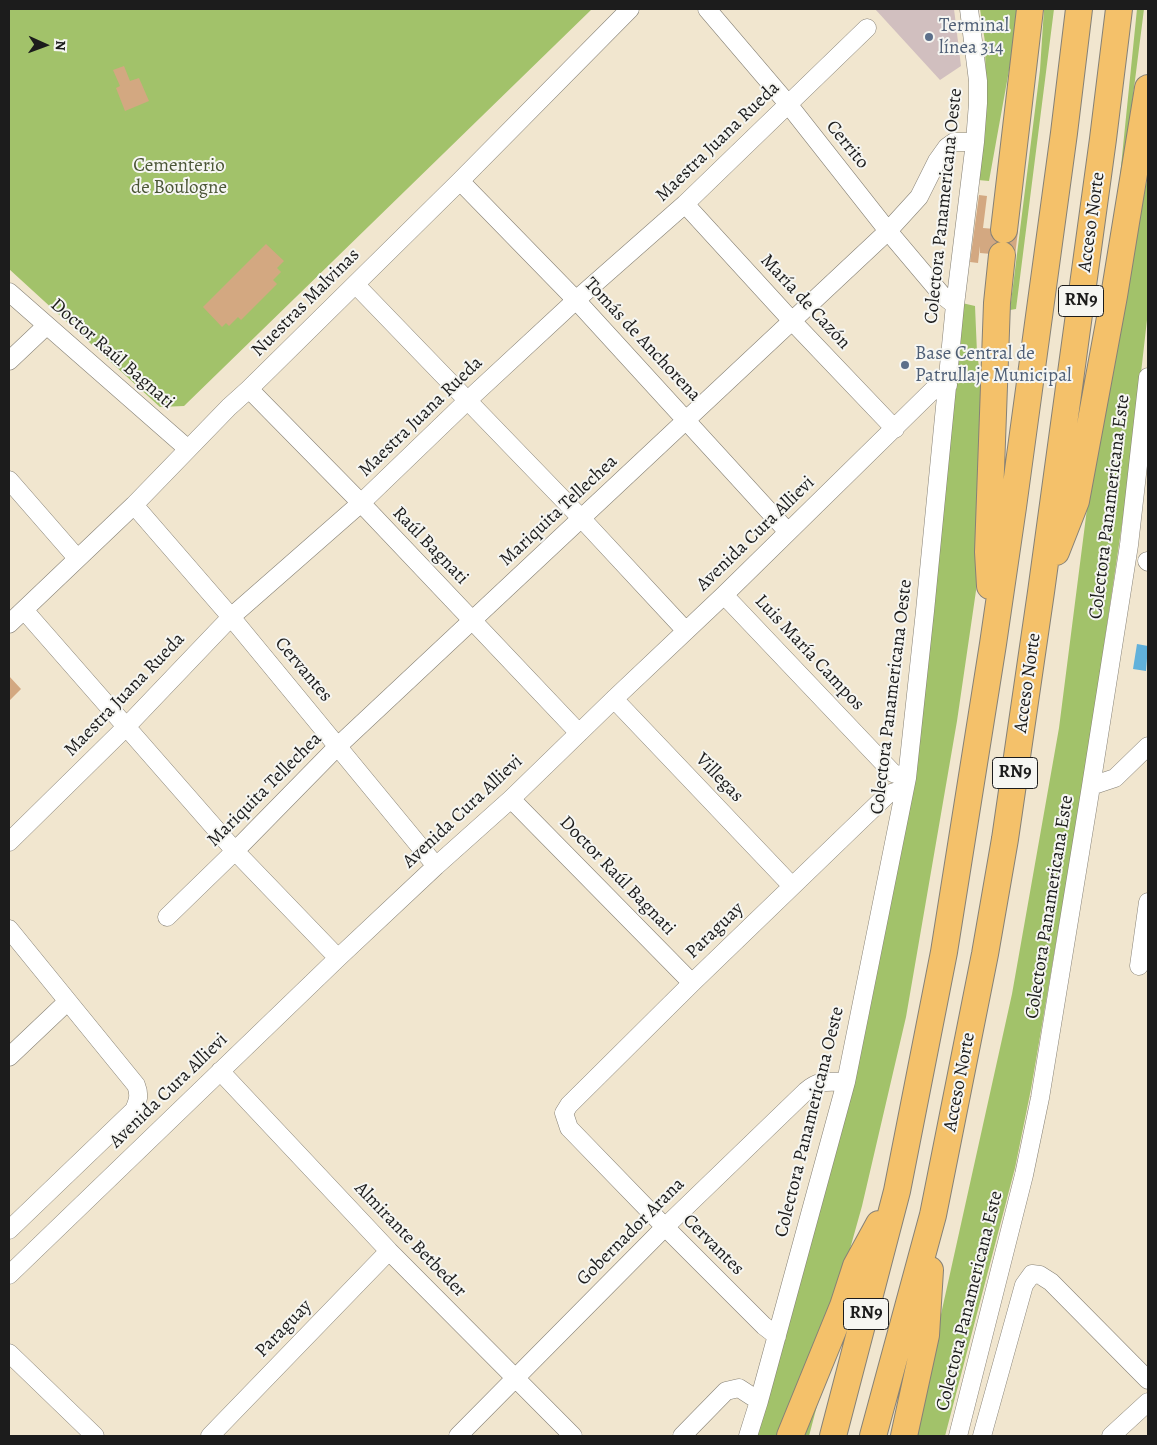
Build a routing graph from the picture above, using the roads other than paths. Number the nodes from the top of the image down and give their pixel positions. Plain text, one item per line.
1 (630, 9) edge
2 (707, 9) edge
3 (969, 9) edge
4 (1030, 9) edge
5 (1079, 9) edge
6 (1119, 9) edge
7 (867, 28) dead end
8 (1148, 88) edge
9 (788, 104) junction
10 (975, 142) junction
11 (460, 181) junction
12 (685, 204) junction
13 (888, 231) junction
14 (356, 285) junction
15 (9, 292) edge
16 (576, 300) junction
17 (956, 305) junction
18 (792, 321) junction
19 (46, 326) junction
20 (9, 361) edge
21 (1148, 377) edge
22 (948, 385) junction
23 (249, 389) junction
24 (467, 401) junction
25 (687, 420) junction
26 (895, 429) junction
27 (188, 449) junction
28 (9, 480) edge
29 (361, 503) junction
30 (134, 505) junction
31 (582, 519) junction
32 (788, 532) junction
33 (77, 558) junction
34 (1041, 592) junction
35 (724, 595) junction
36 (24, 610) junction
37 (230, 617) junction
38 (473, 621) junction
39 (9, 624) edge
40 (686, 631) junction
41 (993, 644) junction
42 (614, 699) junction
43 (126, 727) junction
44 (579, 732) junction
45 (338, 746) junction
46 (1148, 746) edge
47 (906, 784) junction
48 (1091, 786) junction
49 (511, 799) junction
50 (9, 842) edge
51 (235, 851) junction
52 (436, 866) junction
53 (792, 886) junction
54 (1148, 902) edge
55 (167, 917) dead end
56 (9, 929) edge
57 (338, 958) junction
58 (1139, 966) dead end
59 (692, 983) junction
60 (68, 1002) junction
61 (9, 1057) edge
62 (220, 1071) junction
63 (846, 1082) junction
64 (564, 1114) joint
65 (897, 1191) junction
66 (934, 1215) junction
67 (666, 1228) junction
68 (9, 1230) edge
69 (389, 1251) junction
70 (9, 1275) edge
71 (776, 1336) junction
72 (9, 1353) edge
73 (515, 1378) junction
74 (1148, 1380) edge
75 (759, 1402) junction
76 (1148, 1402) edge
77 (95, 1436) edge
78 (210, 1436) edge
79 (458, 1436) edge
80 (573, 1436) edge
81 (682, 1436) edge
82 (748, 1436) edge
83 (790, 1436) edge
84 (833, 1436) edge
85 (873, 1436) edge
86 (904, 1436) edge
87 (958, 1436) edge
88 (982, 1436) edge
89 (1111, 1436) edge

1 - 11 street, Nuestras Malvinas
2 - 9 street, Cerrito
3 - 10 street, Colectora Panamericana Oeste
4 - 41 highway
5 - 41 highway, Acceso Norte / RN9
6 - 34 highway, Acceso Norte / RN9
7 - 9 street, Maestra Juana Rueda
8 - 34 highway
9 - 12 street, Maestra Juana Rueda
9 - 13 street, Cerrito
10 - 13 street, Mariquita Tellechea
10 - 17 street, Colectora Panamericana Oeste
11 - 14 street, Nuestras Malvinas
11 - 16 street, Tomás de Anchorena
12 - 16 street, Maestra Juana Rueda
12 - 18 street, María de Cazón
13 - 17 street, Cerrito
13 - 18 street, Mariquita Tellechea
14 - 23 street, Nuestras Malvinas
14 - 24 street
15 - 19 street, Doctor Raúl Bagnati
16 - 24 street, Maestra Juana Rueda
16 - 25 street, Tomás de Anchorena
17 - 22 street, Colectora Panamericana Oeste
18 - 25 street, Mariquita Tellechea
18 - 26 street, María de Cazón
19 - 20 street
19 - 27 street, Doctor Raúl Bagnati
21 - 48 street, Colectora Panamericana Este
22 - 26 street, Avenida Cura Allievi
22 - 47 street, Colectora Panamericana Oeste
23 - 27 street, Nuestras Malvinas
23 - 29 street, Raúl Bagnati
24 - 29 street, Maestra Juana Rueda
24 - 31 street
25 - 31 street, Mariquita Tellechea
25 - 32 street, Tomás de Anchorena
26 - 32 street, Avenida Cura Allievi
27 - 30 street, Nuestras Malvinas
28 - 33 street
29 - 37 street, Maestra Juana Rueda
29 - 38 street, Raúl Bagnati
30 - 33 street, Nuestras Malvinas
30 - 37 street, Cervantes
31 - 38 street, Mariquita Tellechea
31 - 40 street
32 - 35 street, Avenida Cura Allievi
33 - 36 street, Nuestras Malvinas
34 - 66 highway, Acceso Norte / RN9
35 - 40 street, Avenida Cura Allievi
35 - 47 street, Luis María Campos
36 - 39 street, Nuestras Malvinas
36 - 43 street
37 - 43 street, Maestra Juana Rueda
37 - 45 street, Cervantes
38 - 44 street, Raúl Bagnati
38 - 45 street, Mariquita Tellechea
40 - 42 street, Avenida Cura Allievi
41 - 65 highway, Acceso Norte / RN9
42 - 44 street, Avenida Cura Allievi
42 - 53 street, Villegas
43 - 50 street, Maestra Juana Rueda
43 - 51 street
44 - 49 street, Avenida Cura Allievi
45 - 51 street, Mariquita Tellechea
45 - 52 street, Cervantes
46 - 48 street
47 - 53 street, Paraguay
47 - 63 street, Colectora Panamericana Oeste
48 - 87 street, Colectora Panamericana Este
49 - 52 street, Avenida Cura Allievi
49 - 59 street, Doctor Raúl Bagnati
51 - 55 street, Mariquita Tellechea
51 - 57 street
52 - 57 street, Avenida Cura Allievi
53 - 59 street, Paraguay
54 - 58 street
56 - 60 street
57 - 62 street, Avenida Cura Allievi
59 - 64 street, Paraguay
60 - 61 street
60 - 68 street
62 - 69 street, Almirante Betbeder
62 - 70 street, Avenida Cura Allievi
63 - 67 street, Gobernador Arana
63 - 71 street, Colectora Panamericana Oeste
64 - 67 street, Cervantes
65 - 83 highway
65 - 84 highway, Acceso Norte / RN9
66 - 85 highway, Acceso Norte / RN9
66 - 86 highway
67 - 71 street, Cervantes
67 - 73 street, Gobernador Arana
69 - 73 street, Almirante Betbeder
69 - 78 street, Paraguay
71 - 75 street, Colectora Panamericana Oeste
72 - 77 street
73 - 79 street, Gobernador Arana
73 - 80 street, Almirante Betbeder
74 - 88 street
75 - 81 street
75 - 82 street, Colectora Panamericana Oeste
76 - 89 street

